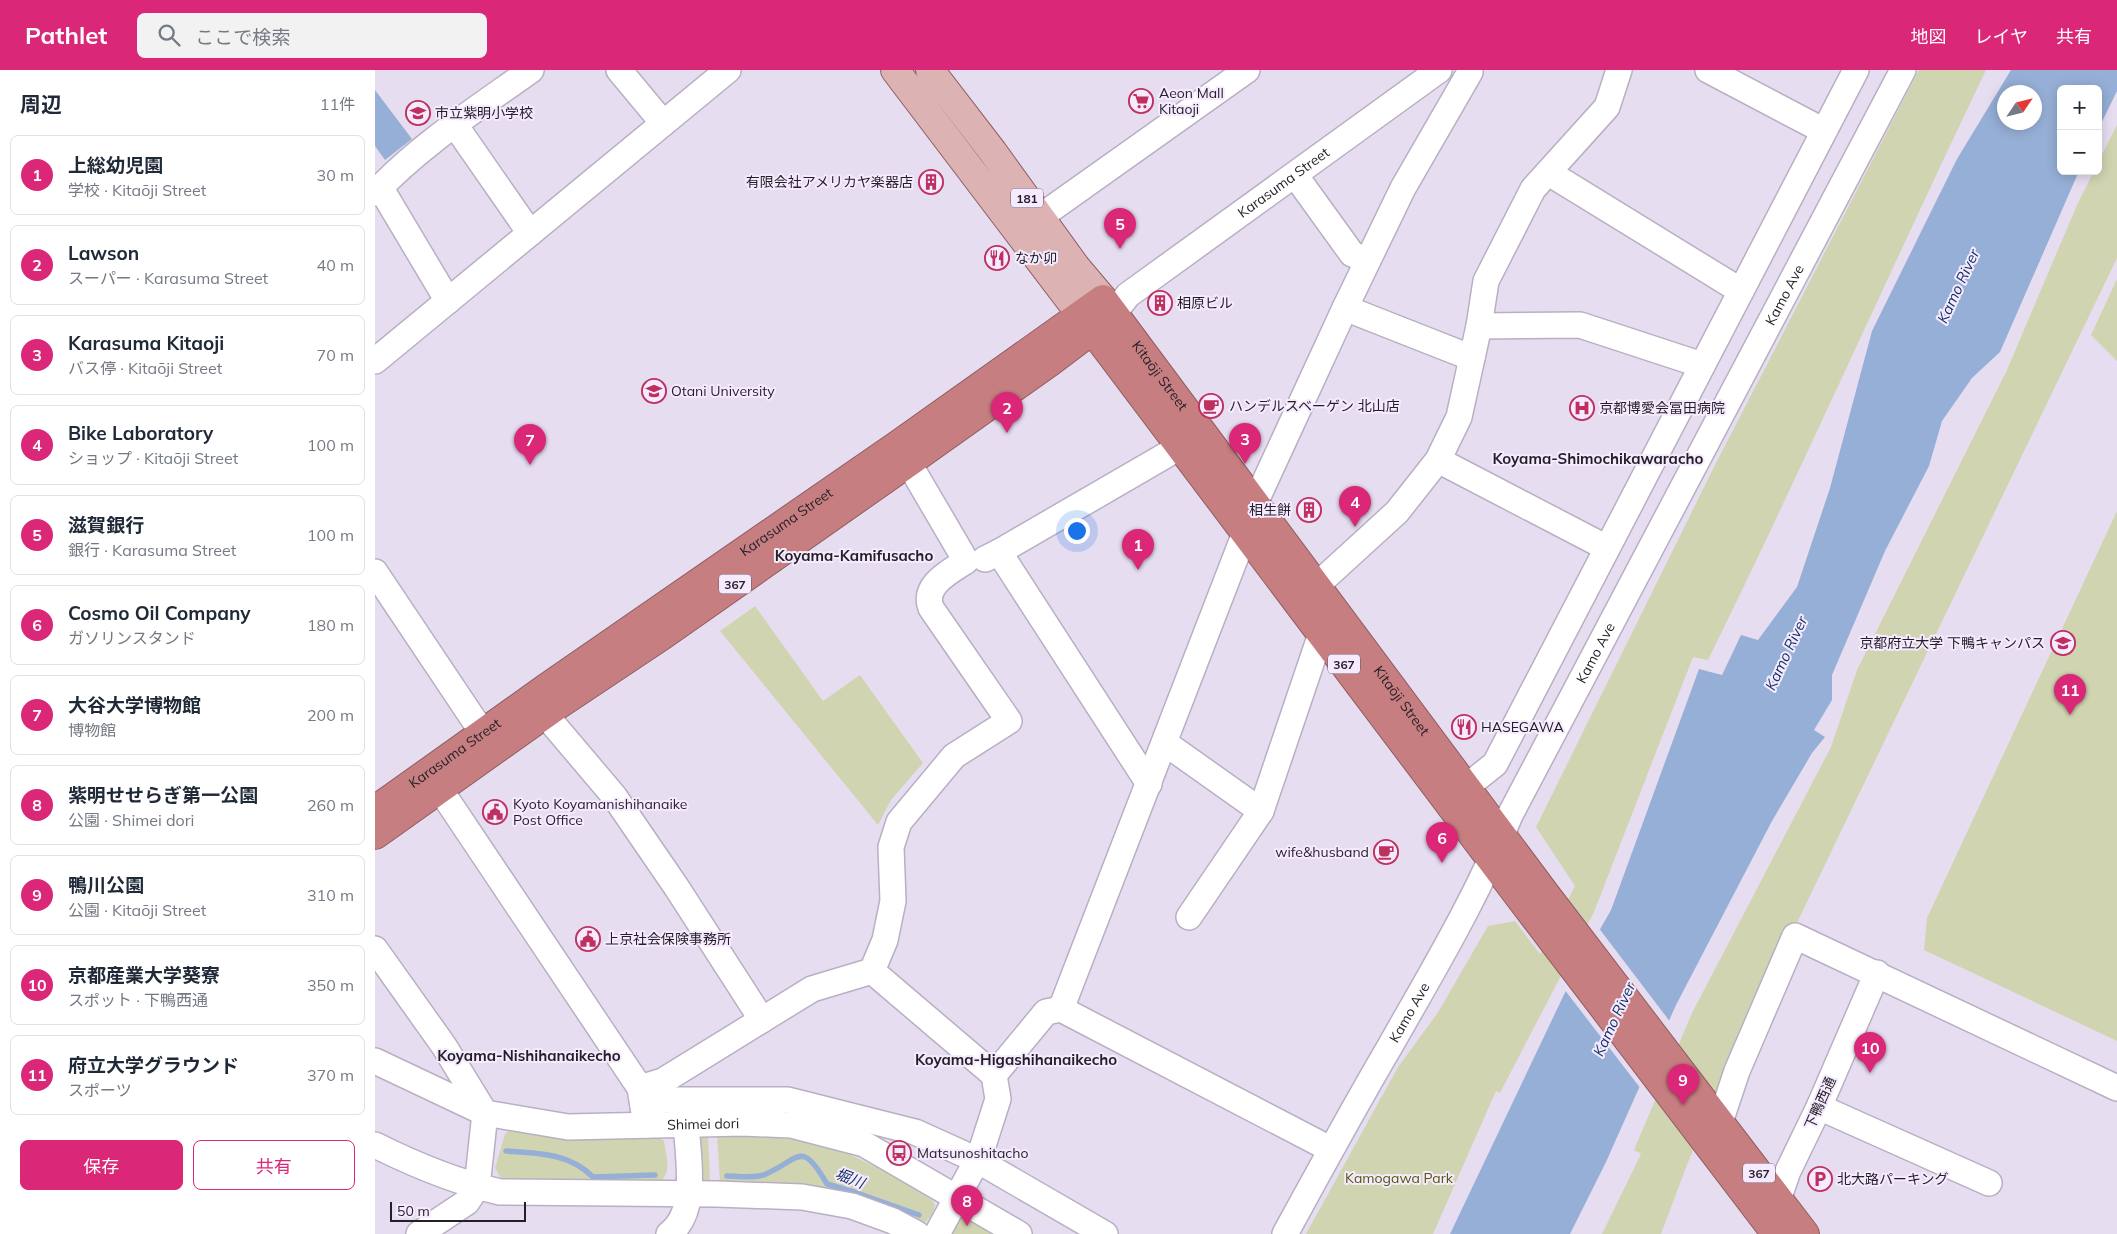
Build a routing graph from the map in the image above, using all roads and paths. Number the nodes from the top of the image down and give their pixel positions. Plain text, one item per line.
1 (531, 70) edge
2 (619, 70) edge
3 (728, 70) edge
4 (895, 70) edge
5 (930, 70) edge
6 (1247, 70) edge
7 (1439, 70) edge
8 (1469, 70) edge
9 (1619, 70) edge
10 (1708, 70) edge
11 (1856, 70) edge
12 (1903, 70) edge
13 (663, 123) junction
14 (455, 125) junction
15 (1824, 131) junction
16 (1549, 173) junction
17 (1295, 175) junction
18 (377, 190) edge
19 (1040, 217) junction
20 (530, 233) junction
21 (1367, 260) junction
22 (1741, 291) junction
23 (448, 301) junction
24 (1345, 308) junction
25 (1104, 311) junction
26 (1479, 326) junction
27 (1472, 358) junction
28 (375, 361) edge
29 (1702, 365) junction
30 (1180, 447) junction
31 (902, 455) junction
32 (1438, 460) junction
33 (1255, 504) junction
34 (1245, 533) junction
35 (1607, 548) junction
36 (999, 552) junction
37 (966, 561) junction
38 (375, 572) edge
39 (1316, 586) junction
40 (1321, 634) junction
41 (537, 706) junction
42 (485, 732) junction
43 (1165, 743) junction
44 (434, 781) junction
45 (1149, 784) junction
46 (1466, 787) junction
47 (375, 810) edge
48 (1261, 811) junction
49 (375, 835) edge
50 (1496, 847) junction
51 (1189, 916) dead end
52 (375, 949) edge
53 (872, 971) junction
54 (1877, 973) junction
55 (1061, 1010) junction
56 (762, 1020) junction
57 (375, 1061) edge
58 (994, 1075) junction
59 (2117, 1088) edge
60 (643, 1106) junction
61 (1819, 1107) junction
62 (485, 1113) junction
63 (686, 1124) junction
64 (1712, 1124) junction
65 (375, 1145) edge
66 (1330, 1149) junction
67 (977, 1160) junction
68 (1989, 1183) dead end
69 (477, 1187) junction
70 (690, 1194) junction
71 (956, 1198) junction
72 (1779, 1200) junction
73 (1770, 1231) edge
74 (419, 1234) edge
75 (669, 1234) edge
76 (917, 1234) edge
77 (937, 1234) edge
78 (1019, 1234) edge
79 (1105, 1234) edge
80 (1285, 1234) edge
81 (1805, 1234) edge

1 - 14 street
2 - 13 street
3 - 13 street
4 - 25 main road, Kitaōji Street / 181
5 - 19 main road, Kitaōji Street / 181
6 - 19 street
7 - 17 street, Karasuma Street
8 - 21 street
9 - 16 street
10 - 15 street
11 - 15 street
12 - 50 street, Kamo Ave
13 - 20 street
14 - 18 street
14 - 20 street
15 - 22 street
16 - 22 street
16 - 26 street
17 - 21 street
17 - 25 street, Karasuma Street
18 - 23 street
19 - 25 main road, Kitaōji Street / 181
20 - 23 street
21 - 24 street
22 - 29 street
23 - 28 street
24 - 27 street
24 - 33 street
25 - 30 highway, Kitaōji Street / 367
25 - 31 highway, Karasuma Street / 367
25 - 33 highway, Kitaōji Street / 367
26 - 27 street
26 - 29 street
27 - 32 street
29 - 35 street
30 - 34 highway, Kitaōji Street / 367
30 - 36 street
31 - 37 street
31 - 41 highway, Karasuma Street / 367
32 - 35 street
32 - 39 street
33 - 39 highway, Kitaōji Street / 367
34 - 40 highway, Kitaōji Street / 367
34 - 43 street
35 - 46 street
36 - 37 street
36 - 45 street
37 - 53 street
38 - 42 street
39 - 46 highway, Kitaōji Street / 367
40 - 48 street
40 - 50 highway, Kitaōji Street / 367
41 - 42 highway, Karasuma Street / 367
41 - 44 highway, Karasuma Street / 367
41 - 56 street
42 - 44 highway, Karasuma Street / 367
43 - 45 street
43 - 48 street
44 - 47 highway, Karasuma Street / 367
44 - 49 highway, Karasuma Street / 367
44 - 60 street
45 - 55 street
46 - 50 highway, Kitaōji Street / 367
48 - 51 street
50 - 64 highway, Kitaōji Street / 367
50 - 66 street, Kamo Ave
52 - 62 street
53 - 56 street
53 - 58 street
54 - 59 street
54 - 61 street, 下鴨西通
54 - 64 street
55 - 58 street
55 - 66 street
56 - 60 street
57 - 62 street, Shimei dori
58 - 67 street
60 - 62 street, Shimei dori
60 - 63 street, Shimei dori
60 - 67 street
61 - 68 street
61 - 72 street, 下鴨西通
62 - 69 street
63 - 70 street
63 - 71 street, Shimei dori
64 - 72 highway, Kitaōji Street / 367
64 - 73 highway, Kitaōji Street / 367
65 - 69 street
66 - 80 street, Kamo Ave
67 - 71 street
67 - 79 street
69 - 70 street
69 - 74 street
70 - 75 street
70 - 76 street
71 - 77 street
71 - 78 street, Shimei dori
72 - 73 street, 下鴨西通
72 - 81 highway, Kitaōji Street / 367

